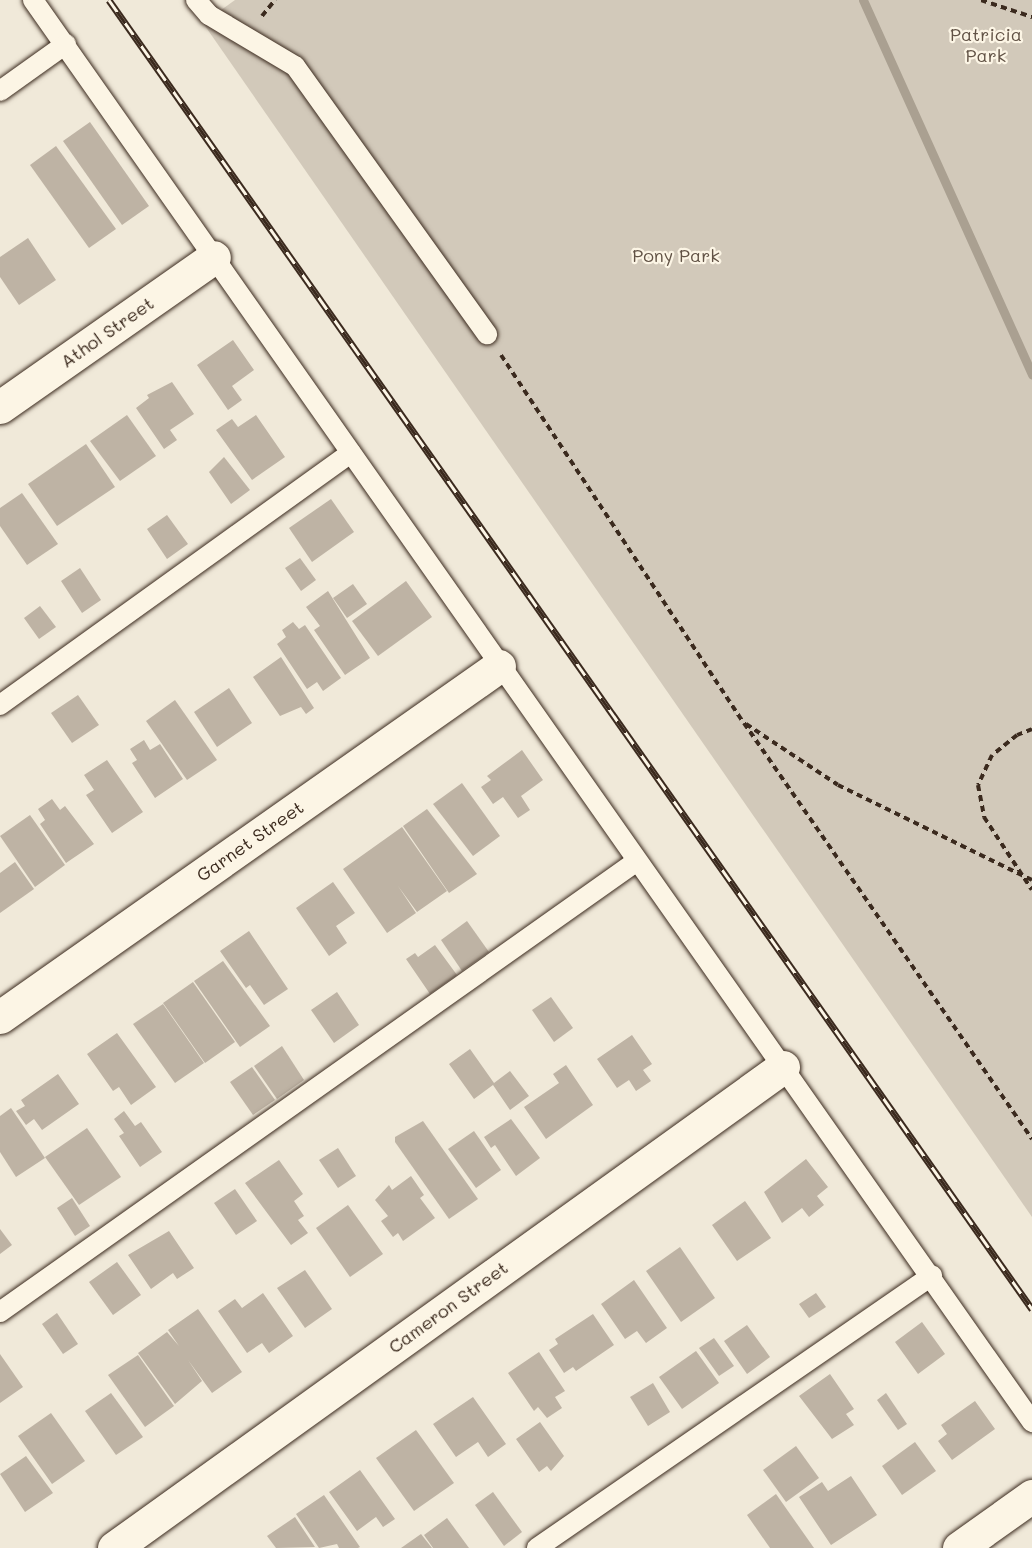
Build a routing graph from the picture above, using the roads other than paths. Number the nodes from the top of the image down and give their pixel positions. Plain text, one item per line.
1 (33, 0) edge
2 (196, 0) edge
3 (66, 44) junction
4 (0, 91) edge
5 (214, 256) junction
6 (487, 334) road end
7 (0, 407) edge
8 (351, 453) junction
9 (499, 666) junction
10 (0, 705) edge
11 (637, 861) junction
12 (0, 1017) edge
13 (783, 1067) junction
14 (932, 1275) junction
15 (0, 1312) edge
16 (1032, 1422) edge
17 (1032, 1496) edge
18 (114, 1548) edge
19 (537, 1548) edge
20 (958, 1548) edge

1 - 3 lane
2 - 6 lane
3 - 4 lane
3 - 5 lane
5 - 7 street, Athol Street
5 - 8 lane
8 - 9 lane
8 - 10 lane
9 - 11 lane
9 - 12 street, Garnet Street
11 - 13 lane
11 - 15 lane
13 - 14 lane
13 - 18 street, Cameron Street
14 - 16 lane
14 - 19 lane
17 - 20 street

